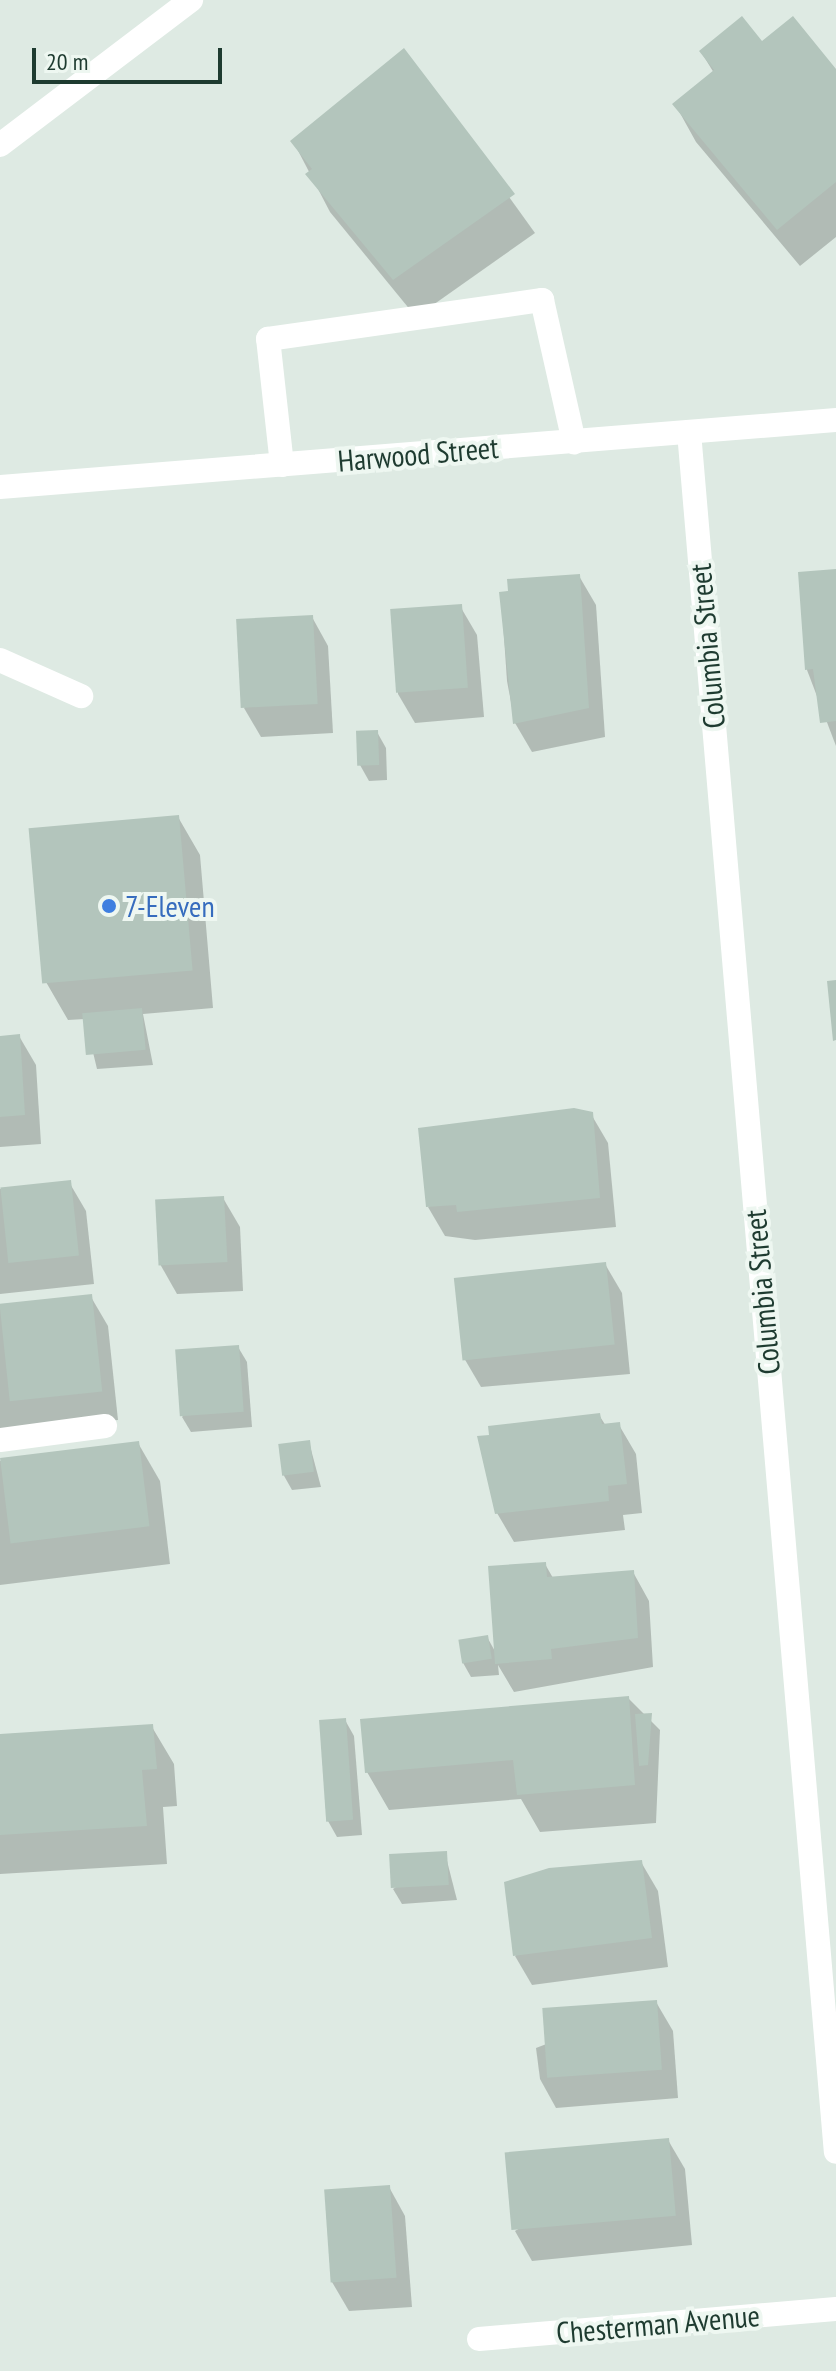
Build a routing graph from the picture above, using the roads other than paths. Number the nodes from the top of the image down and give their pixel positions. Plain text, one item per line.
1 (191, 0) edge
2 (0, 145) edge
3 (836, 420) edge
4 (689, 432) junction
5 (574, 442) junction
6 (282, 465) junction
7 (0, 487) edge
8 (0, 660) edge
9 (81, 696) dead end
10 (105, 1426) dead end
11 (0, 1440) edge
12 (836, 2152) edge
13 (836, 2309) edge
14 (479, 2339) dead end

1 - 2 street
3 - 4 street, Harwood Street
4 - 5 street, Harwood Street
4 - 12 street, Columbia Street
5 - 6 street, Harwood Street
5 - 6 street
6 - 7 street, Harwood Street
8 - 9 street
10 - 11 street
13 - 14 street, Chesterman Avenue

